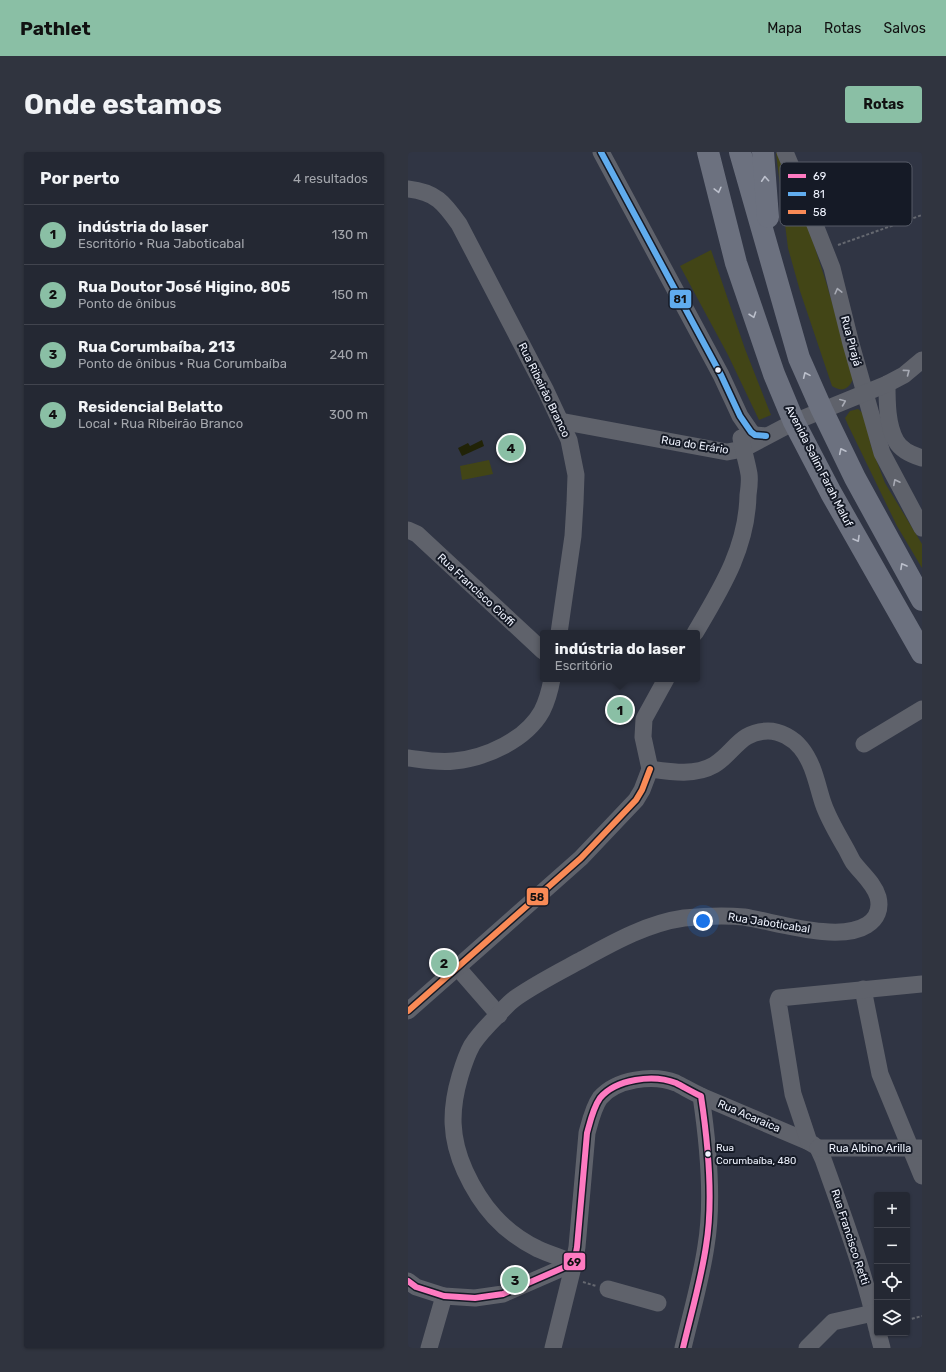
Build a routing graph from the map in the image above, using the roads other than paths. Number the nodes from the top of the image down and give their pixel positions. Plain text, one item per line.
1 (601, 152) edge
2 (708, 152) edge
3 (740, 152) edge
4 (763, 152) edge
5 (785, 152) edge
6 (789, 162) edge
7 (408, 189) edge
8 (815, 226) edge
9 (770, 260) junction
10 (922, 360) edge
11 (887, 384) junction
12 (865, 393) junction
13 (822, 410) junction
14 (740, 416) junction
15 (560, 421) junction
16 (794, 422) junction
17 (766, 436) junction
18 (743, 449) junction
19 (922, 458) edge
20 (917, 504) edge
21 (922, 528) edge
22 (408, 530) edge
23 (922, 600) edge
24 (558, 630) edge
25 (697, 630) edge
26 (540, 648) edge
27 (922, 653) edge
28 (551, 682) edge
29 (664, 682) edge
30 (922, 709) edge
31 (864, 744) dead end
32 (408, 758) edge
33 (650, 769) junction
34 (457, 967) junction
35 (922, 984) edge
36 (863, 989) junction
37 (408, 1011) edge
38 (499, 1015) junction
39 (700, 1096) junction
40 (813, 1145) junction
41 (916, 1148) edge
42 (922, 1176) edge
43 (572, 1271) junction
44 (408, 1281) edge
45 (608, 1289) road end
46 (444, 1296) junction
47 (658, 1302) dead end
48 (874, 1317) edge
49 (874, 1321) edge
50 (879, 1336) edge
51 (429, 1348) edge
52 (553, 1348) edge
53 (683, 1348) edge
54 (806, 1348) edge
55 (882, 1348) edge

1 - 14 street
2 -> 16 highway, Avenida Salim Farah Maluf
3 - 9 highway
9 -> 4 highway
6 -> 5 street, Rua Pirajá
7 - 15 street, Rua Ribeirão Branco
12 -> 8 street, Rua Pirajá
13 -> 9 highway
11 -> 10 street, Rua do Erário
11 - 12 street, Rua do Erário
11 - 19 street
13 -> 12 street, Rua do Erário
20 -> 12 street, Rua Pirajá
13 - 16 street, Rua do Erário
23 -> 13 highway
14 - 17 street
14 - 18 street
15 - 18 street, Rua do Erário
15 - 24 street, Rua Ribeirão Branco
16 - 17 street, Rua do Erário
16 -> 27 highway, Avenida Salim Farah Maluf
17 - 18 street, Rua do Erário
18 - 25 street
20 - 21 street, Rua Pirajá
22 - 26 street, Rua Francisco Cioffi
28 - 32 street
29 - 33 street
30 - 31 street
33 - 34 street
33 - 38 street, Rua Jaboticabal
34 - 37 street
34 - 38 street
35 - 36 street
36 - 40 street, Rua Francisco Retti
36 - 41 street
38 - 43 street, Rua Jaboticabal
39 - 40 street, Rua Acaraica
39 - 43 street, Rua Acaraica
39 - 53 street
40 - 41 street, Rua Albino Arilla
40 - 48 street, Rua Francisco Retti
41 - 42 street
43 - 46 street
43 - 52 street, Rua Acaraica
44 - 46 street
45 - 47 street
46 - 51 street
49 - 54 street
50 - 55 street

